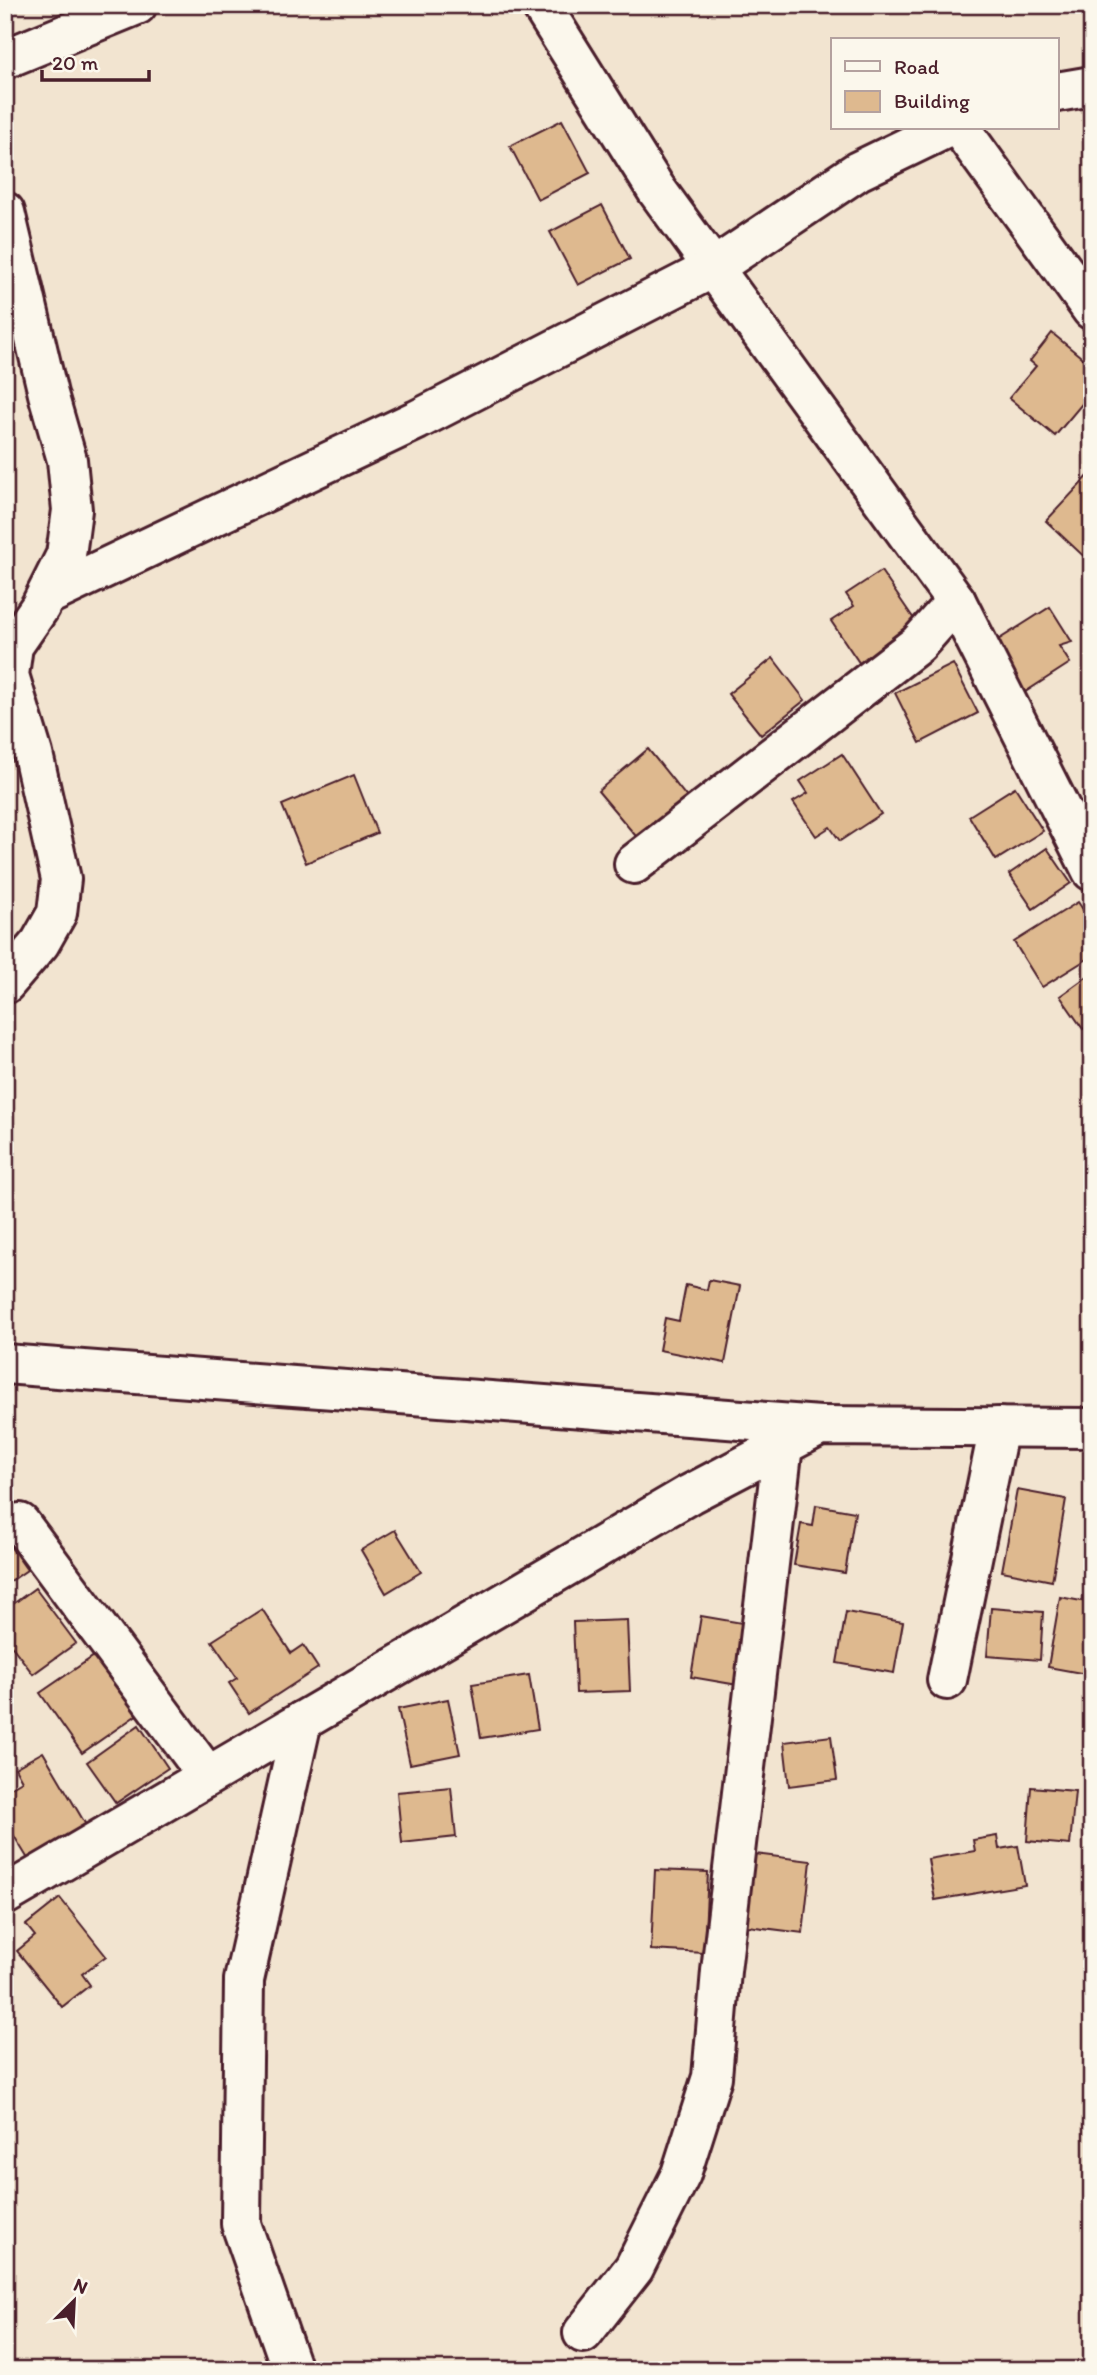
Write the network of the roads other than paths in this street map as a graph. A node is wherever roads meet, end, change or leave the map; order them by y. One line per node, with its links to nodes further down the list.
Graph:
1 (137, 5): 3 (street)
2 (541, 5): 9 (street)
3 (5, 59)
4 (1092, 86): 5 (street)
5 (1058, 92)
6 (943, 130): 9 (street)
7 (961, 130): 10 (street)
8 (5, 212): 11 (street)
9 (713, 268): 11 (street); 12 (street)
10 (1092, 310)
11 (46, 596): 15 (street)
12 (956, 601): 13 (street); 14 (street)
13 (634, 864)
14 (1092, 871)
15 (5, 984)
16 (5, 1364): 17 (street)
17 (820, 1426): 18 (street); 20 (street)
18 (999, 1427): 19 (street); 22 (street)
19 (1092, 1428)
20 (783, 1445): 23 (street); 26 (street)
21 (20, 1523): 24 (street)
22 (947, 1680)
23 (302, 1721): 24 (street); 27 (street)
24 (207, 1775): 25 (street)
25 (5, 1895)
26 (583, 2333)
27 (292, 2370)

